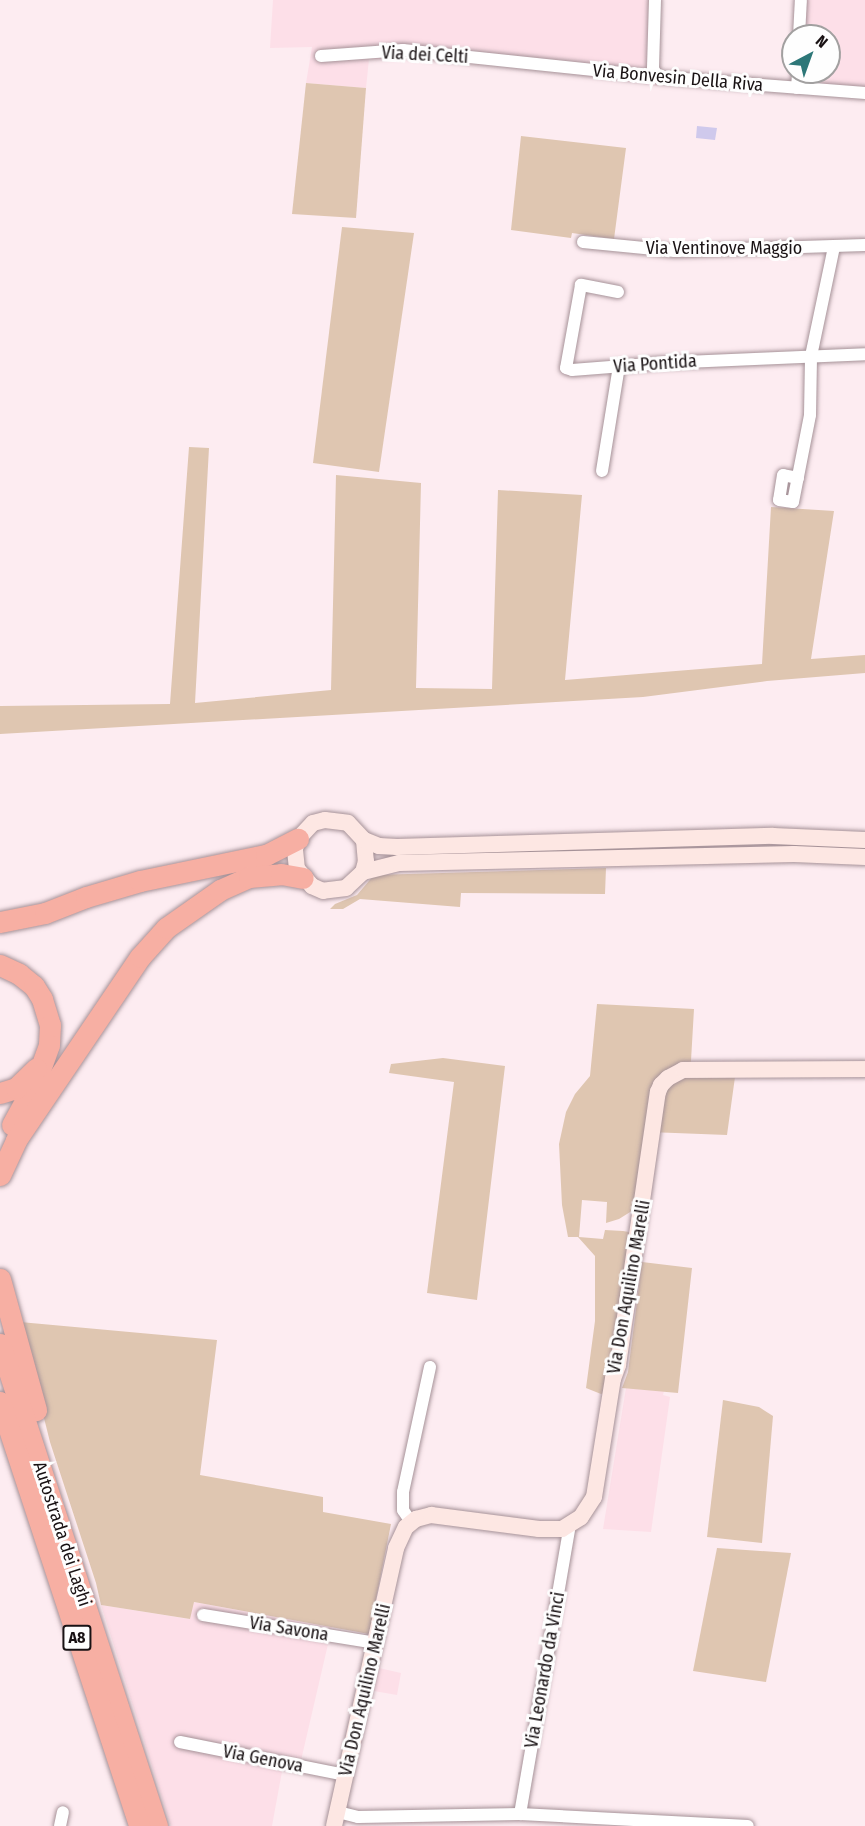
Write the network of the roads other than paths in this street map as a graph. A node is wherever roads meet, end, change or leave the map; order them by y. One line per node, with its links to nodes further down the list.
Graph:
1 (655, 0): 6 (street)
2 (801, 0): 3 (street)
3 (800, 24)
4 (321, 56): 5 (street, Via dei Celti)
5 (528, 63): 6 (street, Via Bonvesin Della Riva)
6 (658, 77): 8 (street, Via Bonvesin Della Riva)
7 (797, 84): 8 (street)
8 (797, 88): 9 (street, Via Bonvesin Della Riva)
9 (865, 93)
10 (583, 242): 12 (street, Via Ventinove Maggio)
11 (865, 245): 12 (street, Via Ventinove Maggio)
12 (834, 247): 15 (street)
13 (618, 292): 16 (street, Via Pontida)
14 (865, 354): 15 (street, Via Pontida)
15 (811, 356): 16 (street, Via Pontida); 18 (street)
16 (619, 366): 17 (street)
17 (602, 471)
18 (798, 478)
19 (298, 839): 20 (street); 24 (street); 25 (highway)
20 (364, 840): 21 (street); 23 (street)
21 (865, 840)
22 (865, 857): 23 (street)
23 (363, 872): 24 (street)
24 (303, 878): 31 (highway)
25 (0, 922)
26 (0, 965): 27 (highway)
27 (46, 1053): 29 (highway); 30 (highway)
28 (865, 1069): 40 (street, Via Don Aquilino Marelli)
29 (0, 1093)
30 (0, 1151)
31 (0, 1175)
32 (0, 1279): 38 (highway)
33 (0, 1344): 38 (highway, Autostrada dei Laghi / A8)
34 (430, 1367): 39 (street)
35 (0, 1402): 37 (highway, Autostrada dei Laghi / A8)
36 (0, 1427): 37 (highway)
37 (15, 1449): 50 (highway, Autostrada dei Laghi / A8)
38 (57, 1520): 51 (highway, Autostrada dei Laghi / A8)
39 (411, 1522): 40 (street); 42 (street, Via Don Aquilino Marelli)
40 (570, 1526): 46 (street, Via Leonardo da Vinci)
41 (203, 1615): 42 (street, Via Savona)
42 (375, 1643): 44 (street, Via Don Aquilino Marelli)
43 (180, 1742): 44 (street, Via Genova)
44 (345, 1775): 47 (street, Via Don Aquilino Marelli)
45 (63, 1812): 49 (street)
46 (520, 1814): 48 (street); 52 (street)
47 (336, 1819): 48 (street)
48 (439, 1821)
49 (60, 1826)
50 (139, 1826)
51 (157, 1826)
52 (748, 1826)

